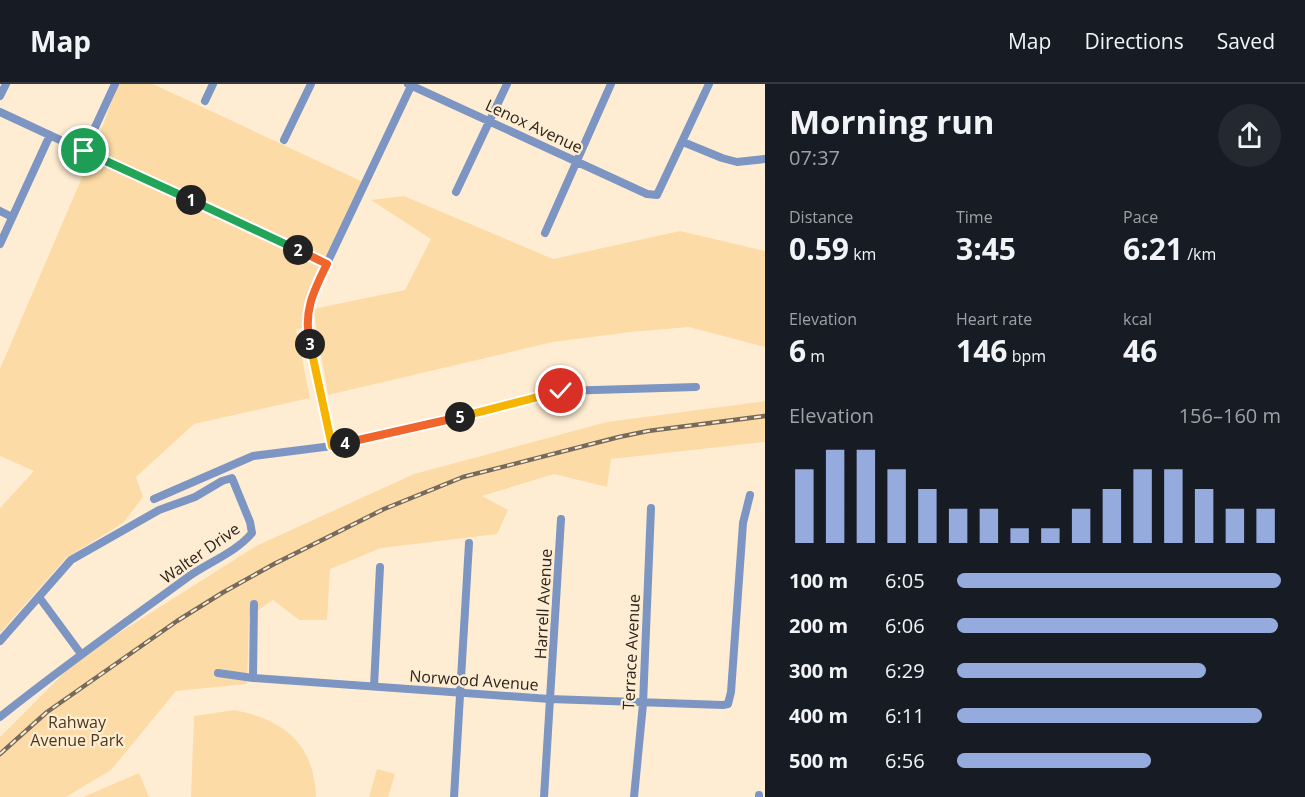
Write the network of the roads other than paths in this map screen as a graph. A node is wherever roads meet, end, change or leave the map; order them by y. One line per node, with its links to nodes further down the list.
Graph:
1 (6, 84): 9 (street)
2 (115, 84): 16 (street)
3 (213, 84): 10 (street)
4 (311, 84): 14 (street)
5 (410, 84): 12 (street, Lenox Avenue); 24 (street)
6 (507, 84): 12 (street)
7 (611, 84): 18 (street)
8 (709, 84): 15 (street)
9 (0, 96)
10 (205, 100)
11 (0, 112): 13 (street)
12 (489, 121): 18 (street, Lenox Avenue); 19 (street)
13 (50, 135): 16 (street); 21 (street)
14 (284, 140)
15 (683, 142): 17 (street); 18 (street, Lenox Avenue)
16 (84, 151): 24 (street)
17 (765, 159)
18 (577, 161): 22 (street)
19 (456, 192)
20 (0, 211): 21 (street)
21 (12, 217): 23 (street)
22 (544, 233)
23 (0, 244)
24 (327, 264): 26 (street)
25 (696, 387): 26 (street)
26 (332, 446): 28 (street)
27 (750, 495): 42 (street, Norwood Avenue)
28 (154, 499)
29 (651, 508): 42 (street, Terrace Avenue)
30 (561, 519): 41 (street, Harrell Avenue)
31 (470, 543): 40 (street)
32 (380, 567): 39 (street)
33 (39, 597): 35 (street, Walter Drive); 36 (street); 36 (street, Walter Drive)
34 (254, 604): 38 (street)
35 (0, 641)
36 (81, 654): 43 (street, Walter Drive)
37 (218, 673): 38 (street, Norwood Avenue)
38 (253, 678): 39 (street, Norwood Avenue)
39 (374, 686): 40 (street, Norwood Avenue)
40 (460, 693): 41 (street, Norwood Avenue); 44 (street)
41 (550, 699): 42 (street, Norwood Avenue); 45 (street, Harrell Avenue)
42 (643, 704): 46 (street, Terrace Avenue)
43 (0, 717)
44 (454, 797)
45 (544, 797)
46 (634, 797)

